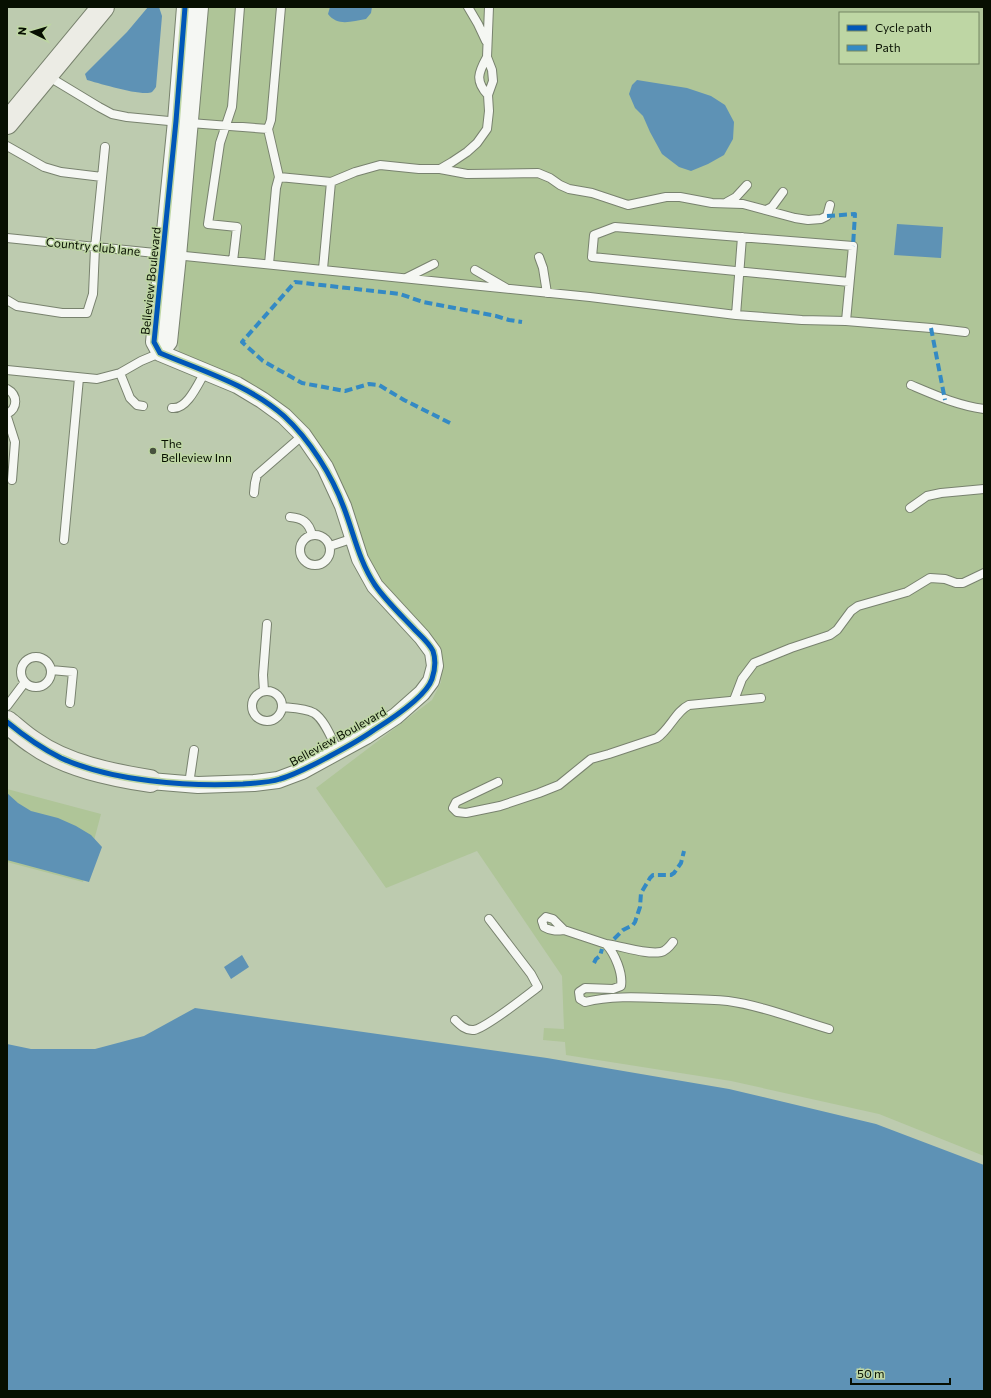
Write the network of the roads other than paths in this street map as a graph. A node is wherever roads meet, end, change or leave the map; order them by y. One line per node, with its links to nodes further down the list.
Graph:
1 (103, 7): 10 (street)
2 (186, 7): 12 (street, Belleview Boulevard)
3 (200, 7): 12 (street, Belleview Boulevard)
4 (240, 7): 14 (lane)
5 (281, 7): 15 (lane)
6 (468, 7): 8 (lane)
7 (489, 7): 8 (lane)
8 (488, 44): 9 (lane)
9 (487, 57): 11 (lane); 11 (lane)
10 (46, 75): 12 (lane); 13 (street)
11 (488, 94): 18 (lane)
12 (183, 122): 14 (lane); 30 (street, Belleview Boulevard)
13 (7, 123)
14 (226, 126): 15 (lane); 32 (lane)
15 (268, 129): 20 (lane)
16 (7, 146): 19 (lane)
17 (105, 147): 19 (lane)
18 (440, 169): 21 (lane); 24 (lane)
19 (102, 177): 29 (lane)
20 (279, 177): 21 (lane); 33 (lane)
21 (331, 182): 35 (lane)
22 (747, 185): 24 (lane)
23 (783, 192): 26 (lane)
24 (726, 203): 26 (lane)
25 (830, 205): 26 (lane)
26 (766, 210)
27 (742, 237): 37 (lane); 37 (lane); 39 (lane)
28 (7, 238): 29 (lane, Country club lane)
29 (95, 248): 30 (lane, Country club lane); 42 (lane)
30 (171, 255): 32 (lane, Country club lane); 46 (street, Belleview Boulevard)
31 (539, 257): 41 (lane)
32 (233, 262): 33 (lane, Country club lane)
33 (269, 264): 35 (lane, Country club lane)
34 (434, 264): 38 (lane)
35 (323, 269): 38 (lane, Country club lane)
36 (475, 270): 40 (lane)
37 (739, 272): 39 (lane); 43 (lane)
38 (406, 278): 40 (lane, Country club lane)
39 (849, 282): 44 (lane)
40 (509, 289): 41 (lane, Country club lane)
41 (547, 293): 43 (lane, Country club lane)
42 (7, 300)
43 (736, 314): 44 (lane, Country club lane)
44 (846, 321): 45 (lane, Country club lane)
45 (965, 332)
46 (160, 353): 48 (street, Belleview Boulevard); 49 (lane)
47 (7, 370): 50 (lane)
48 (205, 372): 54 (lane); 58 (street, Belleview Boulevard)
49 (120, 373): 50 (lane); 53 (lane)
50 (79, 378): 66 (lane)
51 (911, 385): 55 (lane)
52 (7, 389): 56 (lane)
53 (143, 406)
54 (172, 408)
55 (984, 409)
56 (7, 414)
57 (7, 417): 59 (lane)
58 (303, 435): 61 (lane); 65 (street, Belleview Boulevard)
59 (12, 480)
60 (984, 489): 62 (lane)
61 (254, 493)
62 (910, 508)
63 (290, 517): 64 (lane)
64 (312, 534): 67 (lane); 67 (lane)
65 (354, 538): 67 (lane); 80 (street, Belleview Boulevard)
66 (64, 540)
67 (330, 546)
68 (984, 573): 74 (lane)
69 (268, 624): 72 (lane)
70 (51, 670): 71 (lane); 71 (lane); 75 (lane)
71 (25, 682): 76 (lane)
72 (264, 691): 77 (lane); 77 (lane)
73 (760, 698): 74 (lane)
74 (734, 700): 82 (lane)
75 (70, 703)
76 (7, 706)
77 (282, 707): 80 (lane)
78 (7, 722): 81 (street, Belleview Boulevard)
79 (194, 750): 83 (lane)
80 (338, 751): 83 (street, Belleview Boulevard)
81 (150, 781): 83 (street, Belleview Boulevard)
82 (498, 782)
83 (189, 784)
84 (489, 919): 88 (lane)
85 (564, 930): 87 (lane)
86 (674, 942): 87 (lane)
87 (606, 944): 89 (lane)
88 (455, 1020)
89 (829, 1029)

